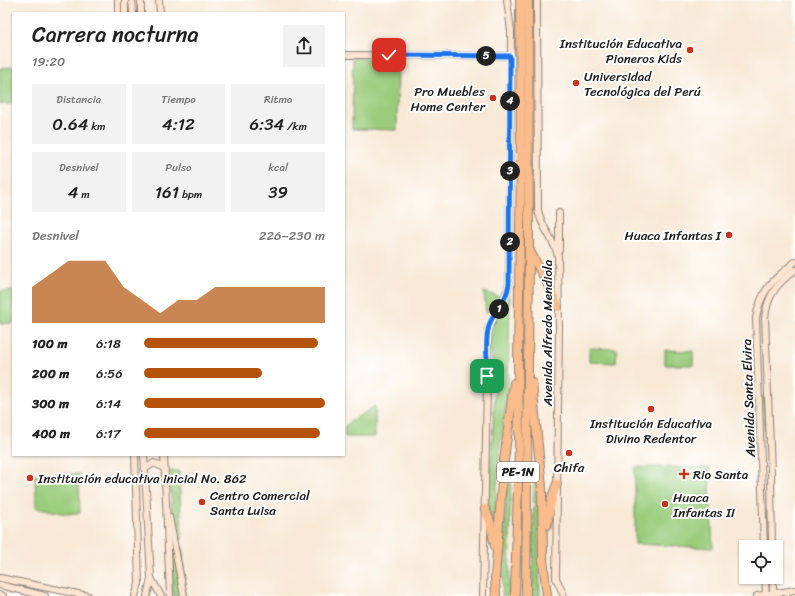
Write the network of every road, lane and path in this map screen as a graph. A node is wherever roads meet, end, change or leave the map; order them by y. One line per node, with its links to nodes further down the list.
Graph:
1 (118, 0): 10 (main road)
2 (125, 0): 11 (main road)
3 (132, 0): 12 (main road)
4 (141, 0): 13 (main road)
5 (159, 0): 14 (main road)
6 (507, 0): 16 (main road)
7 (520, 0): 23 (highway, PE-1N)
8 (528, 0): 18 (highway, PE-1N)
9 (537, 0): 19 (main road, Avenida Alfredo Mendiola)
10 (118, 12)
11 (125, 12)
12 (133, 12)
13 (141, 12)
14 (160, 12)
15 (345, 55): 16 (main road)
16 (510, 56): 32 (main road)
17 (559, 213): 19 (main road)
18 (529, 249): 22 (highway); 24 (highway, PE-1N)
19 (558, 256): 22 (main road, Avenida Alfredo Mendiola)
20 (795, 262): 33 (main road, Avenida Santa Elvira)
21 (795, 270): 34 (main road, Avenida Santa Elvira)
22 (558, 307): 30 (main road, Avenida Alfredo Mendiola)
23 (518, 359): 36 (highway); 54 (highway, PE-1N)
24 (528, 359): 35 (highway); 55 (highway, PE-1N)
25 (135, 456): 47 (main road)
26 (144, 456): 29 (main road)
27 (164, 456): 28 (main road)
28 (164, 468): 29 (main road); 31 (main road)
29 (145, 469): 38 (main road)
30 (557, 484): 35 (highway); 57 (main road, Avenida Alfredo Mendiola)
31 (166, 502): 50 (main road); 51 (main road)
32 (485, 509): 36 (highway); 52 (main road)
33 (764, 540)
34 (772, 540)
35 (543, 542): 56 (highway)
36 (497, 550): 53 (highway)
37 (0, 578): 46 (main road)
38 (151, 578): 48 (main road); 49 (main road)
39 (765, 584): 43 (main road)
40 (773, 584): 44 (main road)
41 (0, 585): 45 (main road)
42 (795, 590): 44 (main road)
43 (766, 595): 44 (main road); 58 (main road)
44 (773, 595)
45 (45, 596)
46 (88, 596)
47 (135, 596)
48 (147, 596)
49 (161, 596)
50 (170, 596)
51 (184, 596)
52 (483, 596)
53 (496, 596)
54 (515, 596)
55 (526, 596)
56 (547, 596)
57 (564, 596)
58 (757, 596)

